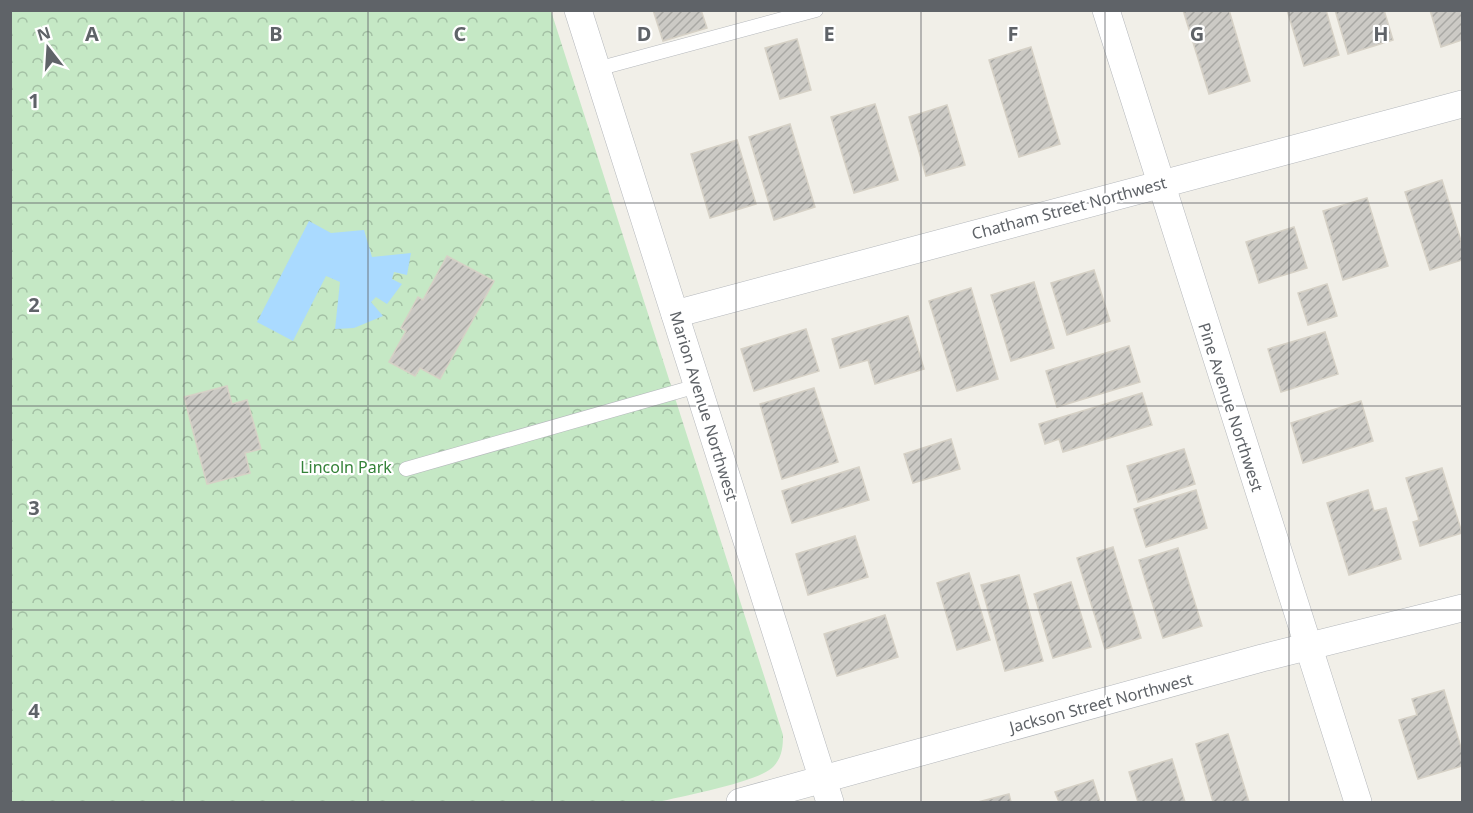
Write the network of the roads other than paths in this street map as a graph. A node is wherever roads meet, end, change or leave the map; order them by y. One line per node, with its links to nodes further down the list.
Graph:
1 (578, 10): 4 (street, Marion Avenue Northwest)
2 (816, 10): 4 (lane)
3 (1106, 10): 6 (street, Pine Avenue Northwest)
4 (597, 69): 7 (street, Marion Avenue Northwest)
5 (1462, 104): 6 (street, Chatham Street Northwest)
6 (1161, 183): 7 (street, Chatham Street Northwest); 11 (street, Pine Avenue Northwest)
7 (675, 314): 8 (street, Marion Avenue Northwest)
8 (697, 386): 9 (lane); 12 (street, Marion Avenue Northwest)
9 (406, 469)
10 (1462, 608): 11 (street, Jackson Street Northwest)
11 (1308, 648): 12 (street, Jackson Street Northwest); 14 (street, Pine Avenue Northwest)
12 (826, 791): 13 (street, Jackson Street Northwest)
13 (740, 802)
14 (1358, 802)

